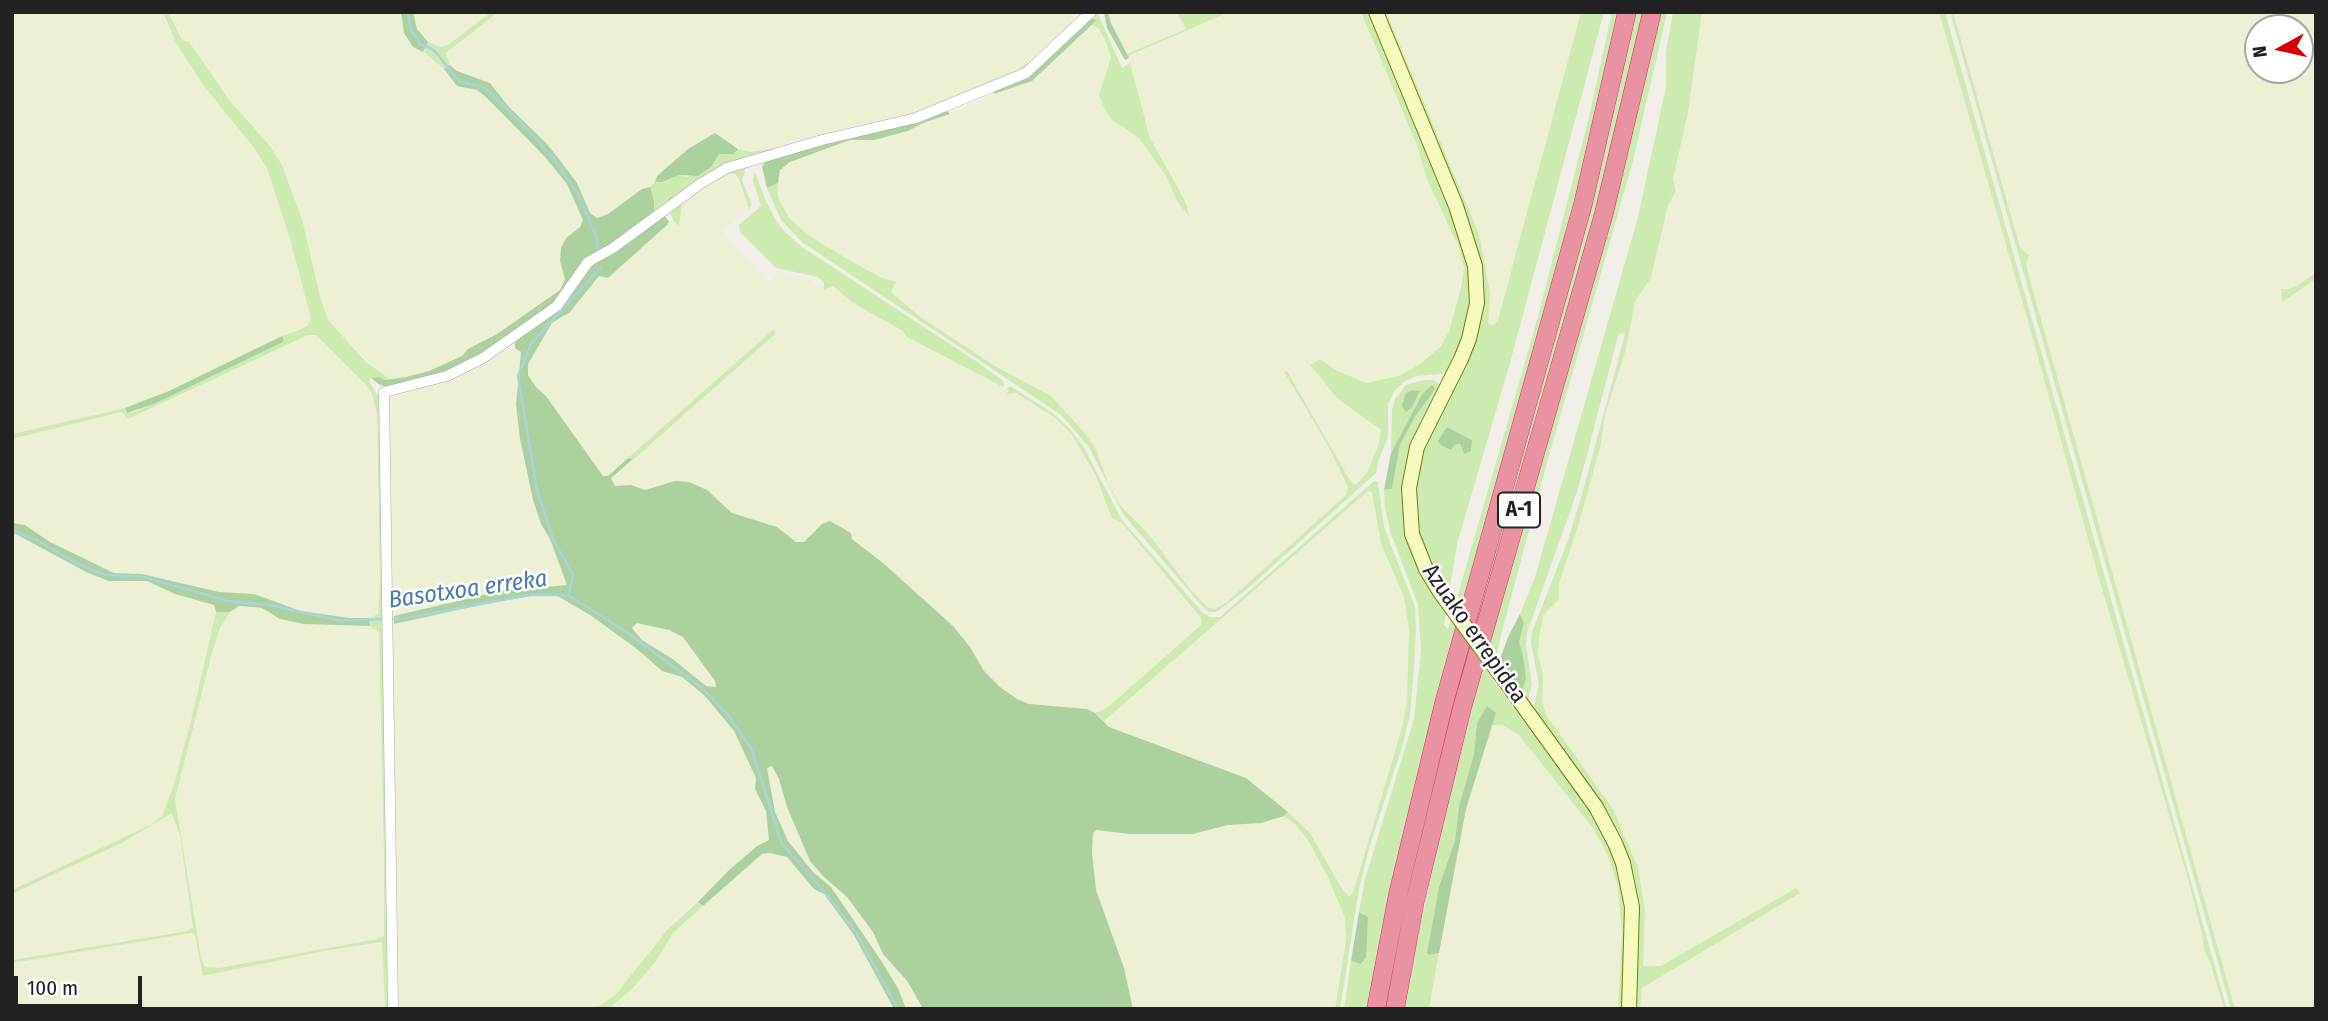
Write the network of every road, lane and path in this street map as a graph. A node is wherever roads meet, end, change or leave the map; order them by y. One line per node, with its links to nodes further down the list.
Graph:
1 (1091, 12): 5 (street)
2 (1376, 12): 8 (street, Azuako errepidea, bridge)
3 (1627, 12): 6 (highway, A-1)
4 (1651, 12): 7 (highway, A-1)
5 (393, 1009)
6 (1376, 1009)
7 (1395, 1009)
8 (1629, 1009)

